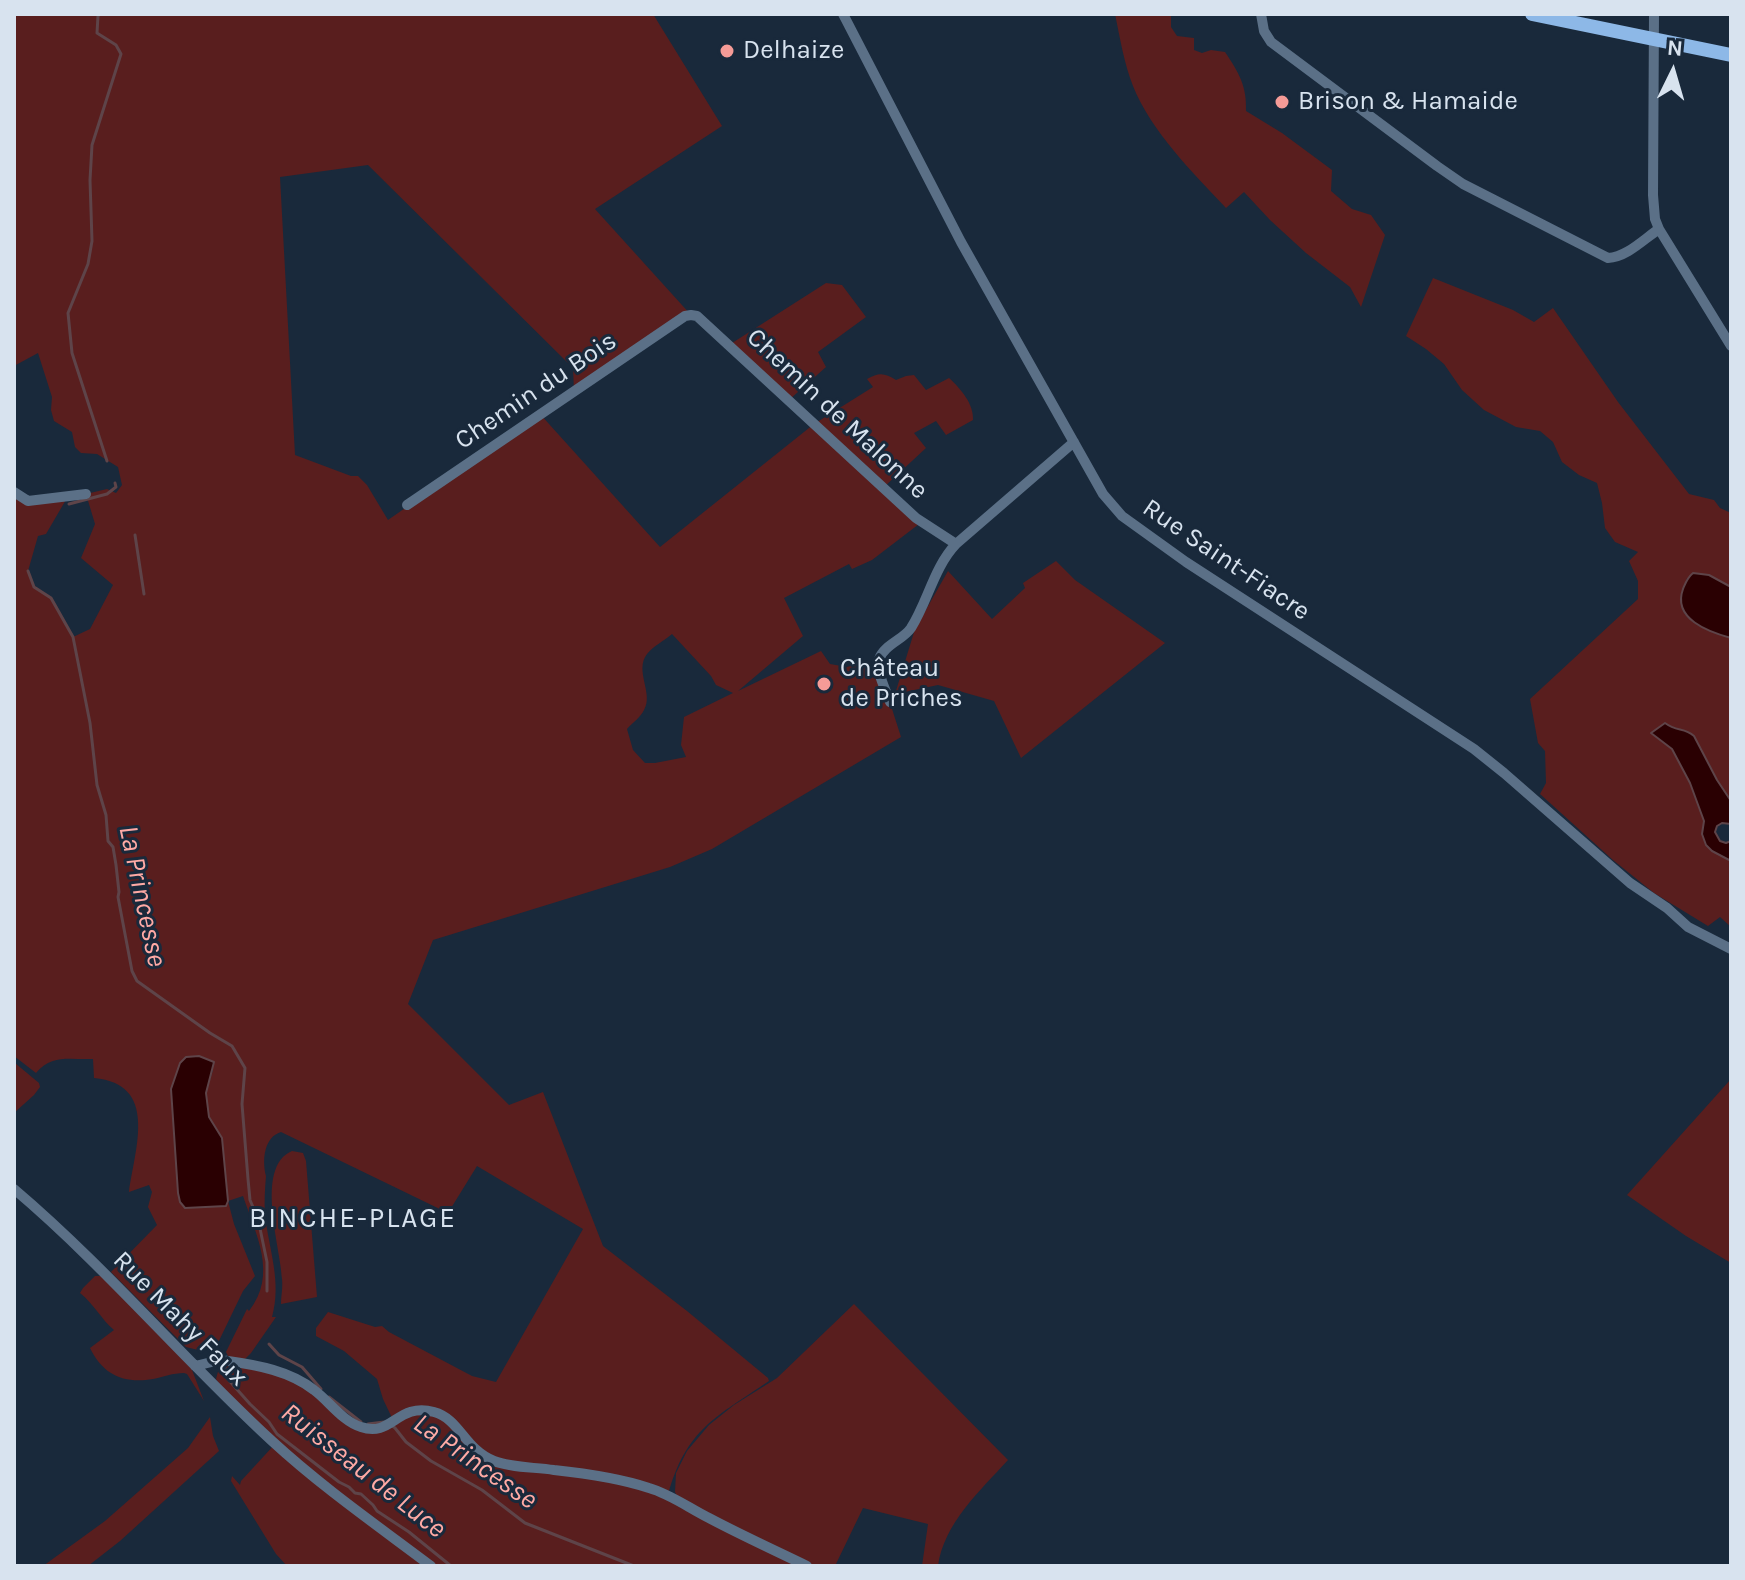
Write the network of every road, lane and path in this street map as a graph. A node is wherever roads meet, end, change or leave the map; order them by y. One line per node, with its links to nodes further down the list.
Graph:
1 (843, 14): 10 (street, Rue Saint-Fiacre)
2 (1261, 14): 7 (street)
3 (1532, 14): 5 (main road)
4 (1654, 14): 5 (street)
5 (1654, 39): 6 (main road); 7 (street)
6 (1731, 55)
7 (1659, 229): 9 (street)
8 (691, 315): 13 (street, Chemin du Bois); 14 (street, Chemin de Malonne)
9 (1731, 346)
10 (1074, 442): 14 (street); 16 (street, Rue Saint-Fiacre)
11 (14, 492): 12 (street)
12 (86, 494)
13 (407, 505)
14 (956, 544): 15 (street)
15 (890, 702)
16 (1731, 949)
17 (14, 1189): 18 (street, Rue Mahy Faux)
18 (195, 1366): 19 (street, Rue Mahy Faux); 20 (street)
19 (431, 1566)
20 (807, 1566)

